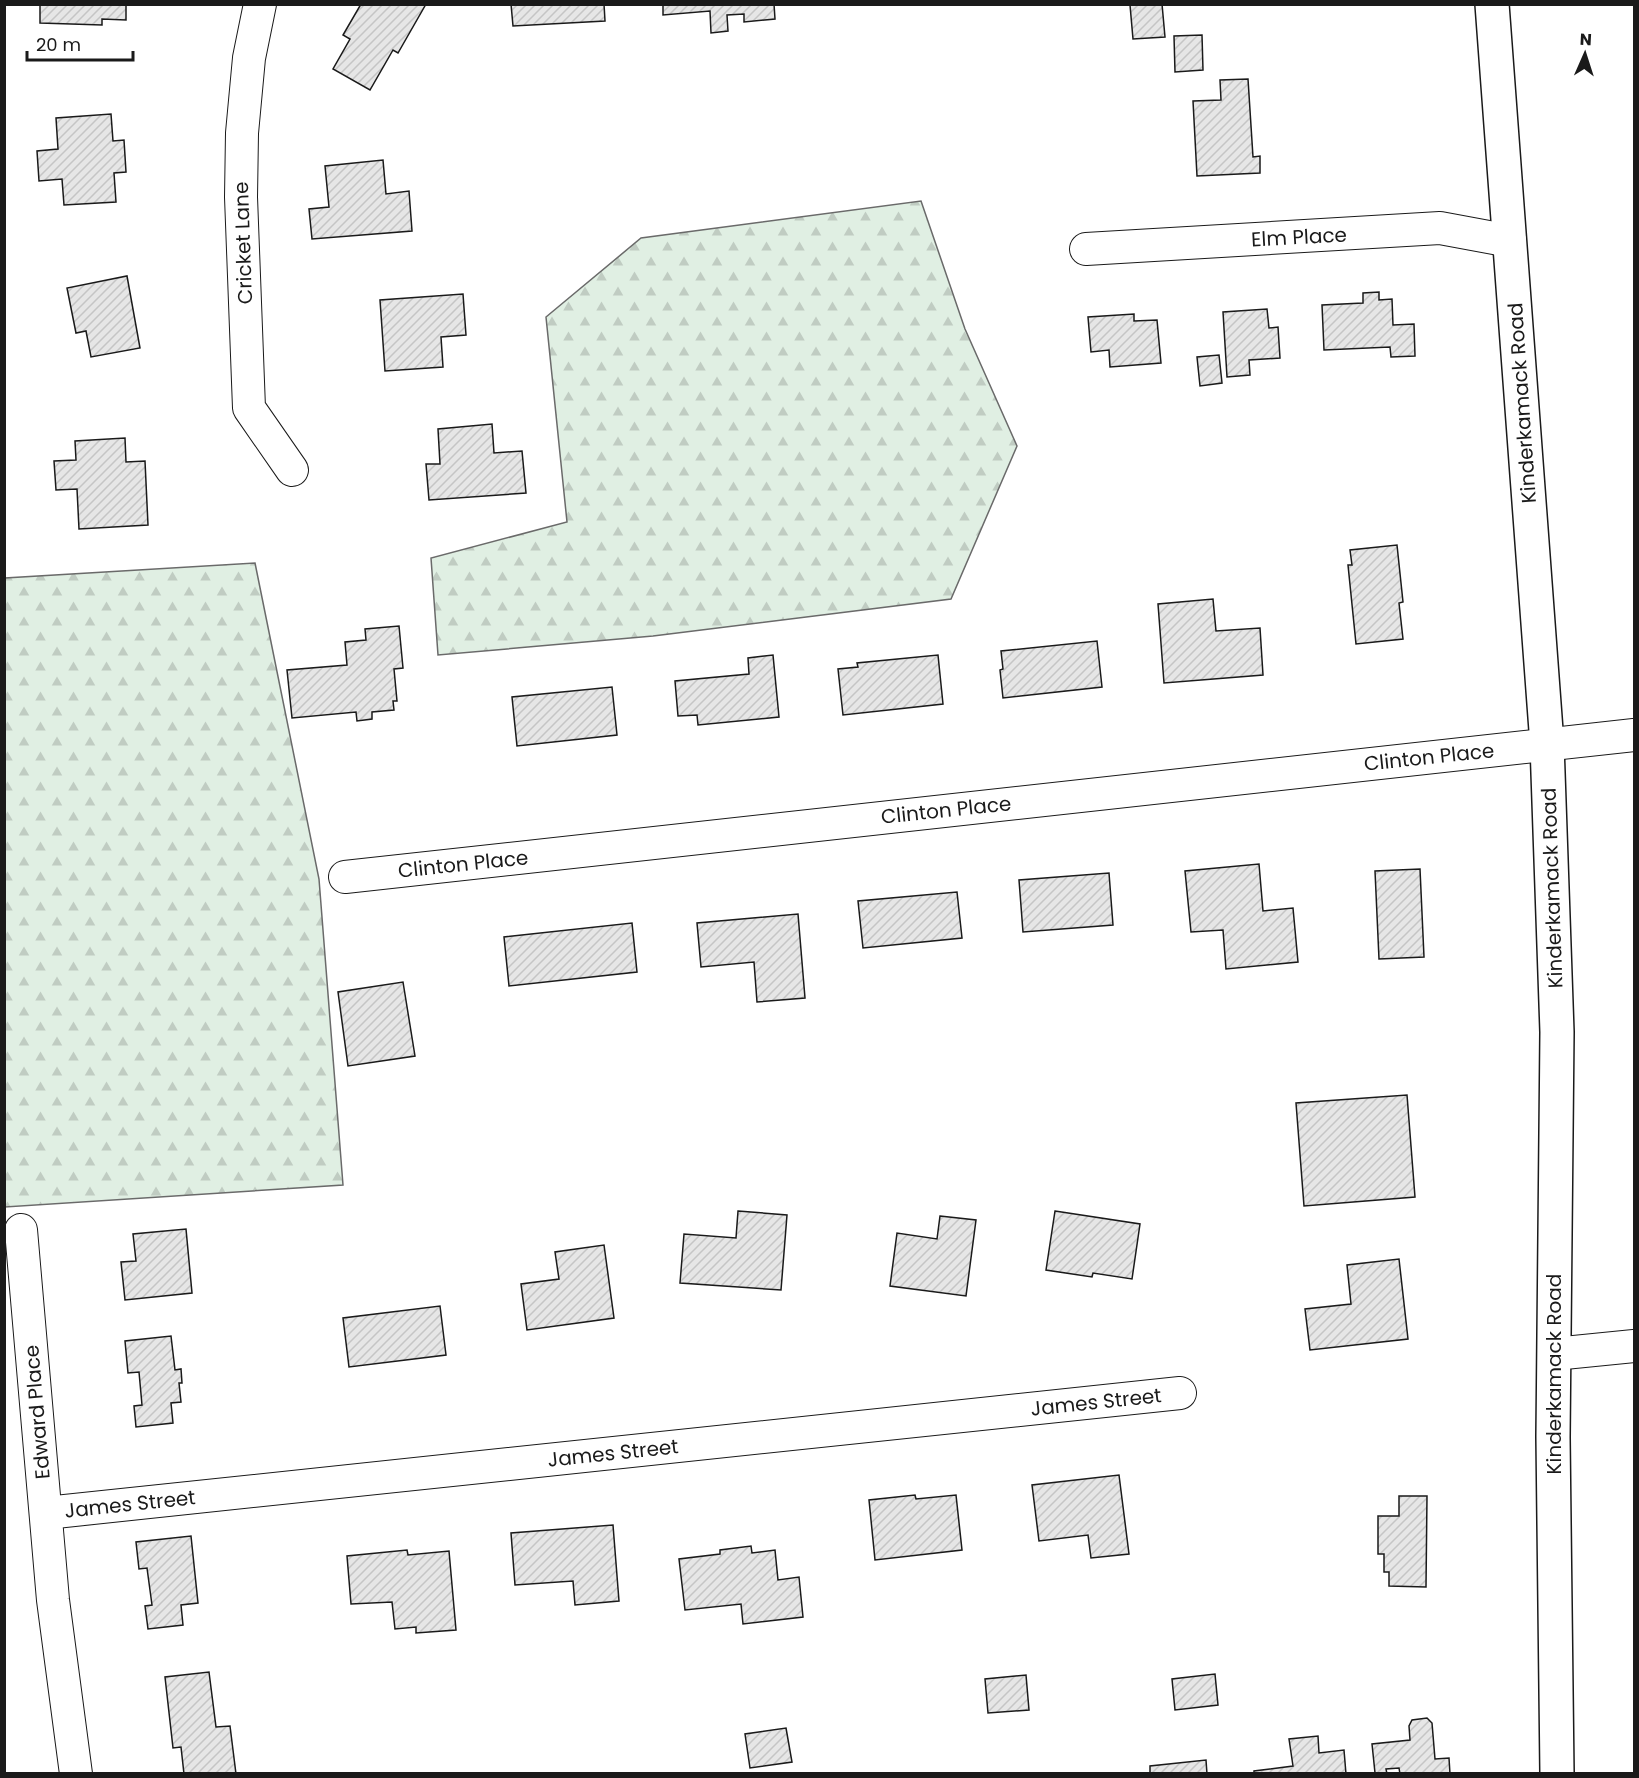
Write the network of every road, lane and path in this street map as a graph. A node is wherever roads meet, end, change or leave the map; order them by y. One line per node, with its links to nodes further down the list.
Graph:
1 (260, 4): 5 (street, Cricket Lane)
2 (1492, 4): 3 (main road, Kinderkamack Road)
3 (1510, 241): 4 (street, Elm Place); 7 (main road, Kinderkamack Road)
4 (1086, 249)
5 (292, 470)
6 (1635, 735): 7 (street, Clinton Place)
7 (1547, 744): 8 (street, Clinton Place); 11 (main road, Kinderkamack Road)
8 (345, 877)
9 (21, 1230): 13 (street, Edward Place)
10 (1635, 1346): 11 (street)
11 (1554, 1354): 15 (main road, Kinderkamack Road)
12 (1180, 1393): 13 (street, James Street)
13 (46, 1513): 14 (street, Edward Place)
14 (76, 1773)
15 (1557, 1773)

